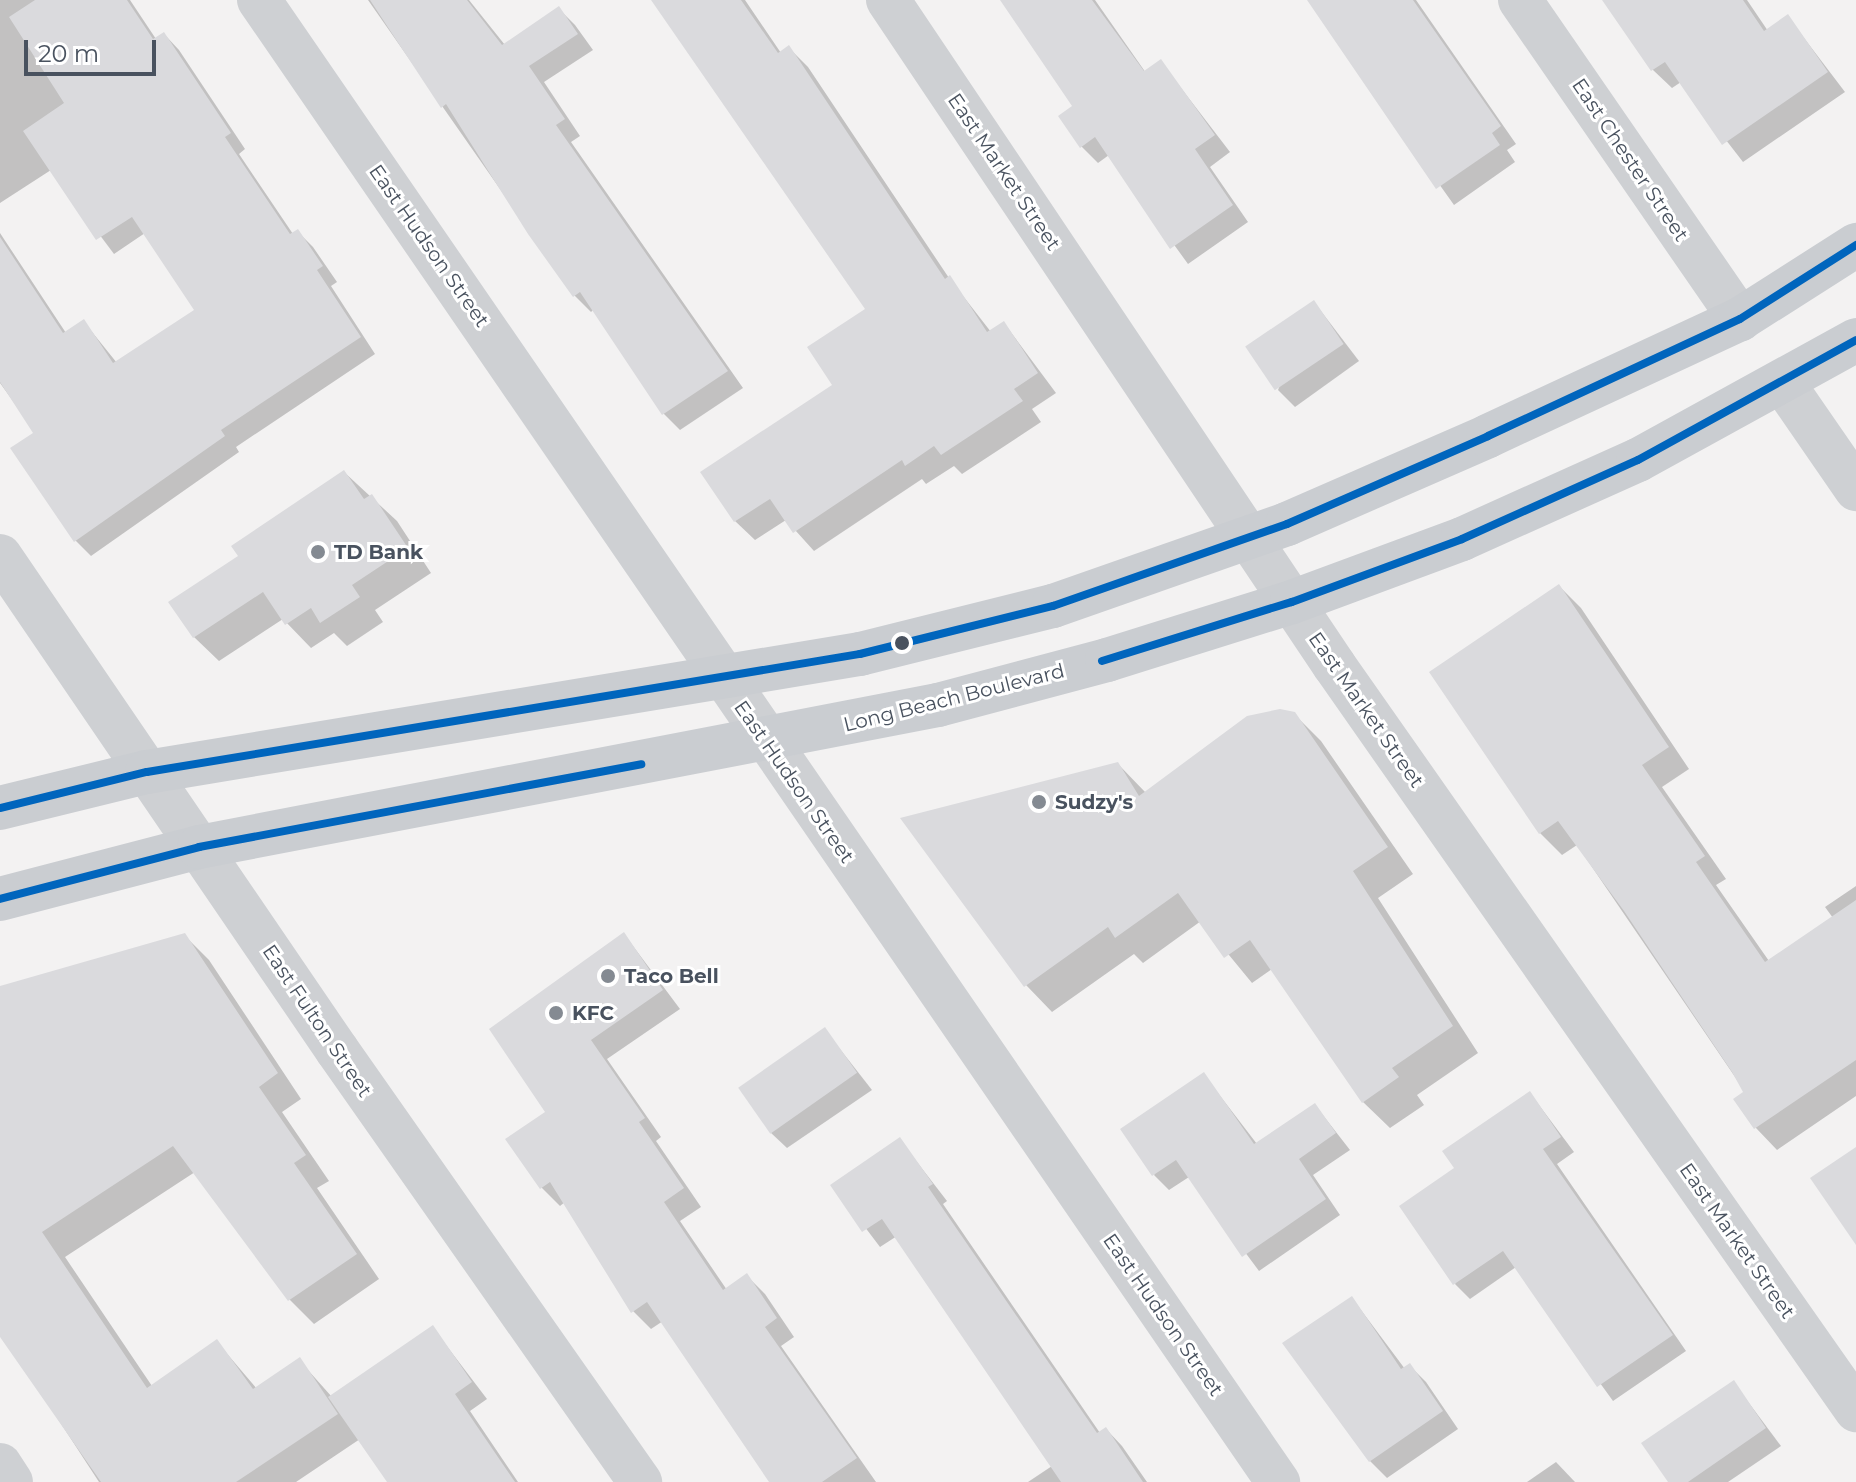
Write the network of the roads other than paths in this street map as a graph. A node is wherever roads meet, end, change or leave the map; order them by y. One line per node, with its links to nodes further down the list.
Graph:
1 (259, 0): 12 (street, East Hudson Street)
2 (888, 0): 9 (street, East Market Street)
3 (1520, 0): 5 (street, East Chester Street)
4 (1856, 245): 5 (main road)
5 (1740, 319): 9 (main road)
6 (1856, 340): 7 (main road, Long Beach Boulevard)
7 (1783, 383): 8 (street); 11 (main road, Long Beach Boulevard)
8 (1856, 489)
9 (1250, 537): 11 (street, East Market Street); 12 (main road)
10 (0, 556): 14 (street, East Fulton Street)
11 (1292, 602): 13 (main road, Long Beach Boulevard); 18 (street, East Market Street)
12 (723, 680): 13 (street, East Hudson Street); 14 (main road)
13 (766, 740): 16 (main road, Long Beach Boulevard); 22 (street, East Hudson Street)
14 (147, 772): 15 (main road); 16 (street, East Fulton Street)
15 (0, 808)
16 (199, 847): 17 (main road, Long Beach Boulevard); 21 (street, East Fulton Street)
17 (0, 899)
18 (1856, 1410)
19 (0, 1465): 20 (street)
20 (11, 1482)
21 (640, 1482)
22 (1278, 1482)

